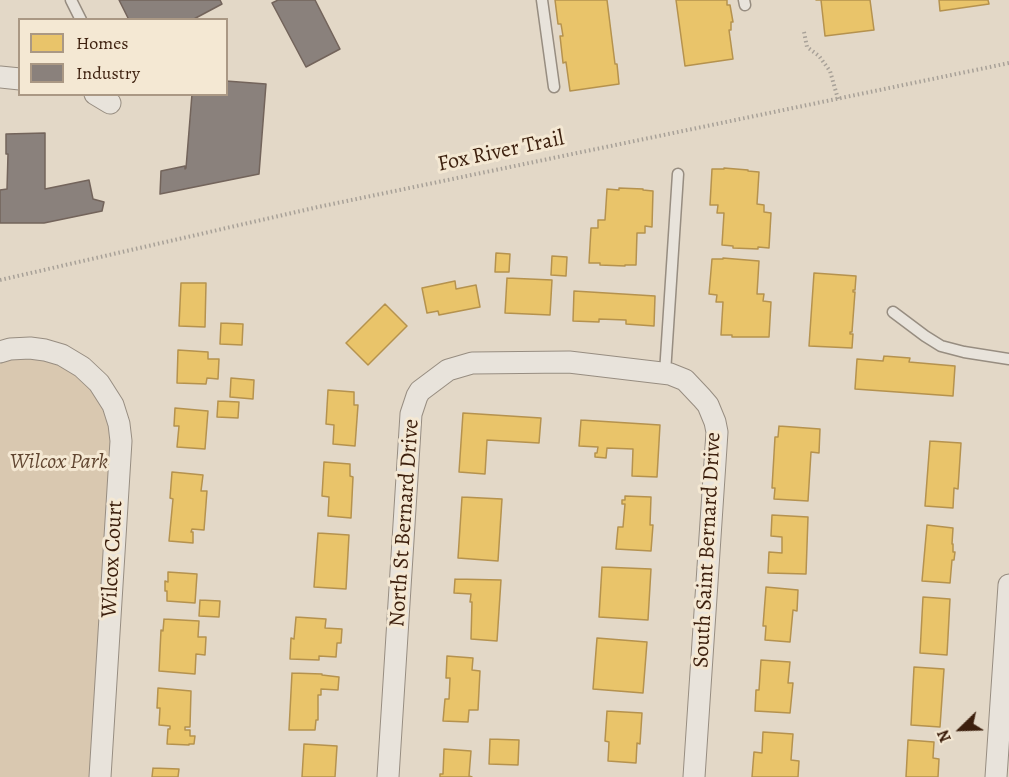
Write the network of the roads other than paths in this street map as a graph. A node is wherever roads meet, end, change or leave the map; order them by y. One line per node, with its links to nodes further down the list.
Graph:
1 (71, 0): 3 (lane)
2 (542, 0): 6 (lane)
3 (80, 18)
4 (0, 77): 5 (street)
5 (18, 79)
6 (554, 87)
7 (678, 174): 12 (lane)
8 (893, 312): 10 (lane)
9 (0, 352): 14 (street, Wilcox Court)
10 (1009, 359)
11 (569, 362): 12 (street, South Saint Bernard Drive); 15 (street, North St Bernard Drive)
12 (665, 373): 16 (street, South Saint Bernard Drive)
13 (1009, 585): 17 (street)
14 (100, 777)
15 (388, 777)
16 (694, 777)
17 (996, 777)

